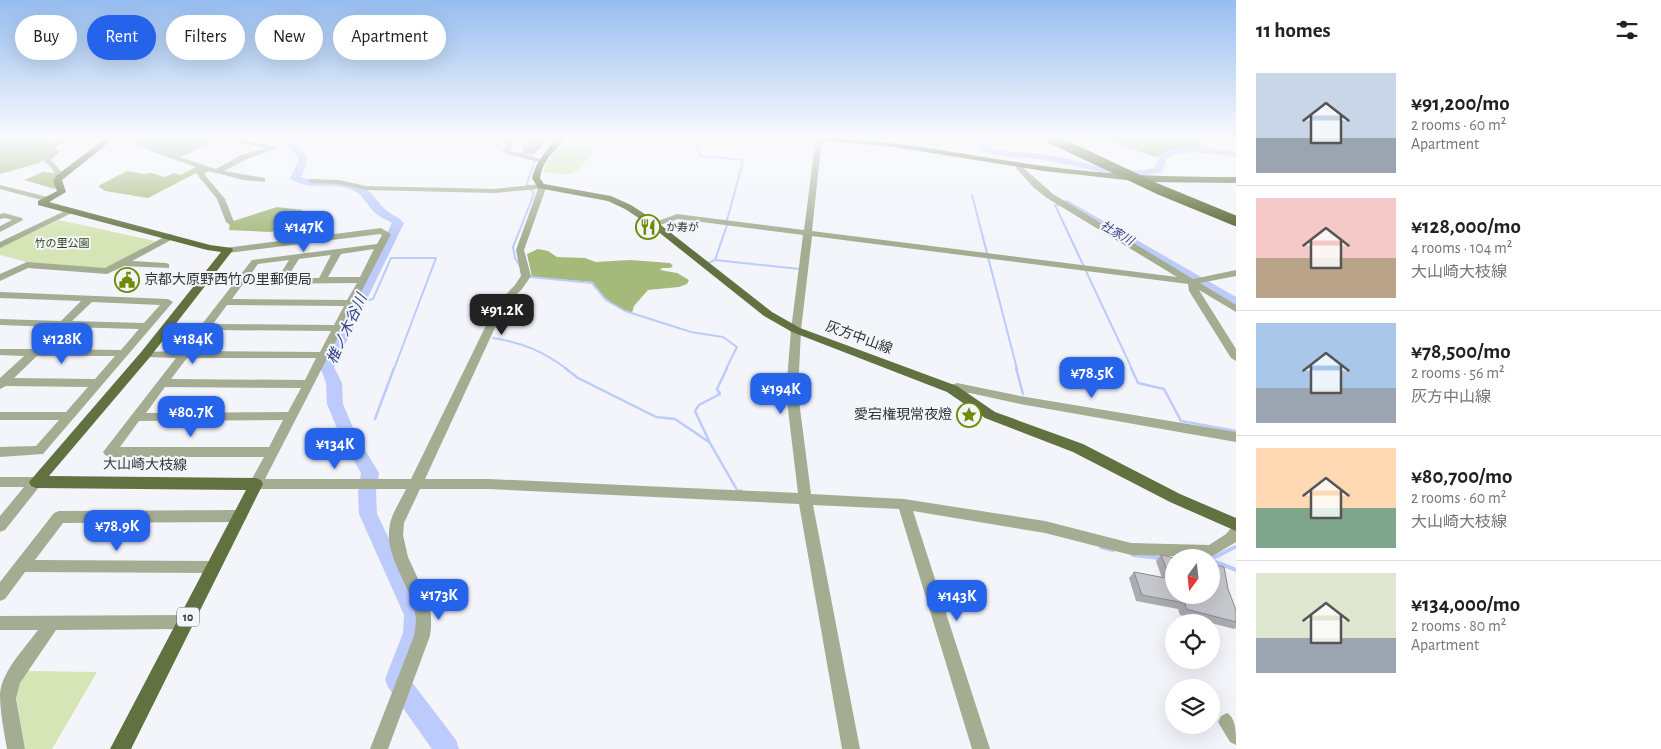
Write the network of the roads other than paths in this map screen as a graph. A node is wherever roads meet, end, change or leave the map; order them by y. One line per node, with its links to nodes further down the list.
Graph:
1 (57, 172): 11 (street)
2 (67, 172): 11 (main road)
3 (202, 172): 24 (street)
4 (223, 172): 13 (street)
5 (538, 172): 16 (main road)
6 (815, 172): 28 (street)
7 (1024, 172): 44 (street)
8 (1076, 172): 12 (main road)
9 (1122, 172): 23 (highway, bridge)
10 (1129, 172): 22 (highway, bridge)
11 (64, 174): 19 (main road)
12 (1144, 179): 14 (main road); 26 (street)
13 (262, 180)
14 (1236, 180)
15 (311, 181): 16 (street)
16 (541, 186): 25 (main road, 灰方中山線); 78 (street)
17 (0, 187): 19 (street)
18 (0, 193): 19 (street)
19 (45, 201): 20 (main road); 33 (main road)
20 (70, 211): 29 (street); 30 (main road); 31 (street)
21 (2, 214): 27 (street)
22 (1236, 216)
23 (1236, 221)
24 (230, 222)
25 (654, 224): 28 (street); 55 (main road, 灰方中山線)
26 (1236, 226)
27 (0, 229)
28 (808, 233): 44 (street); 55 (street)
29 (0, 237)
30 (170, 237): 33 (main road); 36 (street)
31 (0, 245)
32 (381, 246): 33 (street); 34 (street); 42 (street)
33 (228, 250): 59 (main road)
34 (338, 251): 35 (street); 41 (street)
35 (296, 256): 40 (street); 43 (street)
36 (122, 263): 37 (street); 39 (street)
37 (166, 266)
38 (1236, 273): 44 (street)
39 (0, 278)
40 (281, 280): 41 (street); 43 (street)
41 (322, 280): 42 (street)
42 (363, 280): 48 (street)
43 (241, 281): 47 (street)
44 (1192, 282): 49 (street); 62 (street)
45 (0, 295): 46 (street)
46 (89, 299): 51 (street); 52 (street)
47 (224, 302): 48 (street); 53 (street)
48 (351, 303): 54 (street)
49 (1236, 309)
50 (0, 322): 51 (street)
51 (63, 324): 52 (street); 57 (street)
52 (147, 326): 58 (street)
53 (205, 327): 54 (street); 60 (street)
54 (338, 328): 61 (street)
55 (796, 330): 67 (main road, 灰方中山線); 79 (street)
56 (0, 352): 57 (street)
57 (34, 352): 58 (street); 63 (street)
58 (124, 353): 64 (street)
59 (146, 354): 60 (street); 76 (main road)
60 (185, 354): 61 (street); 65 (street)
61 (324, 354): 66 (street)
62 (1236, 358)
63 (1, 383): 64 (street)
64 (98, 383): 69 (street)
65 (162, 383): 66 (street); 71 (street)
66 (309, 384): 70 (street)
67 (952, 389): 72 (street); 82 (main road, 灰方中山線)
68 (0, 416): 69 (street)
69 (70, 416): 73 (street)
70 (292, 416): 71 (street); 74 (street)
71 (136, 417): 74 (street)
72 (1236, 437)
73 (0, 452)
74 (273, 452): 77 (street)
75 (0, 482): 76 (street)
76 (36, 482): 77 (main road, 大山崎大枝線); 83 (street)
77 (256, 484): 78 (street); 81 (main road, 10)
78 (414, 484): 79 (street); 93 (street)
79 (805, 499): 80 (street); 94 (street)
80 (904, 504): 84 (street); 95 (street)
81 (240, 516): 85 (street); 86 (main road, 10)
82 (1236, 525)
83 (0, 526)
84 (1236, 532)
85 (21, 566): 86 (street); 87 (street)
86 (214, 567): 88 (main road, 10)
87 (0, 594)
88 (185, 622): 90 (street); 92 (main road, 10)
89 (0, 623): 90 (street)
90 (52, 623): 91 (street)
91 (16, 749)
92 (120, 749)
93 (379, 749)
94 (852, 749)
95 (980, 749)

